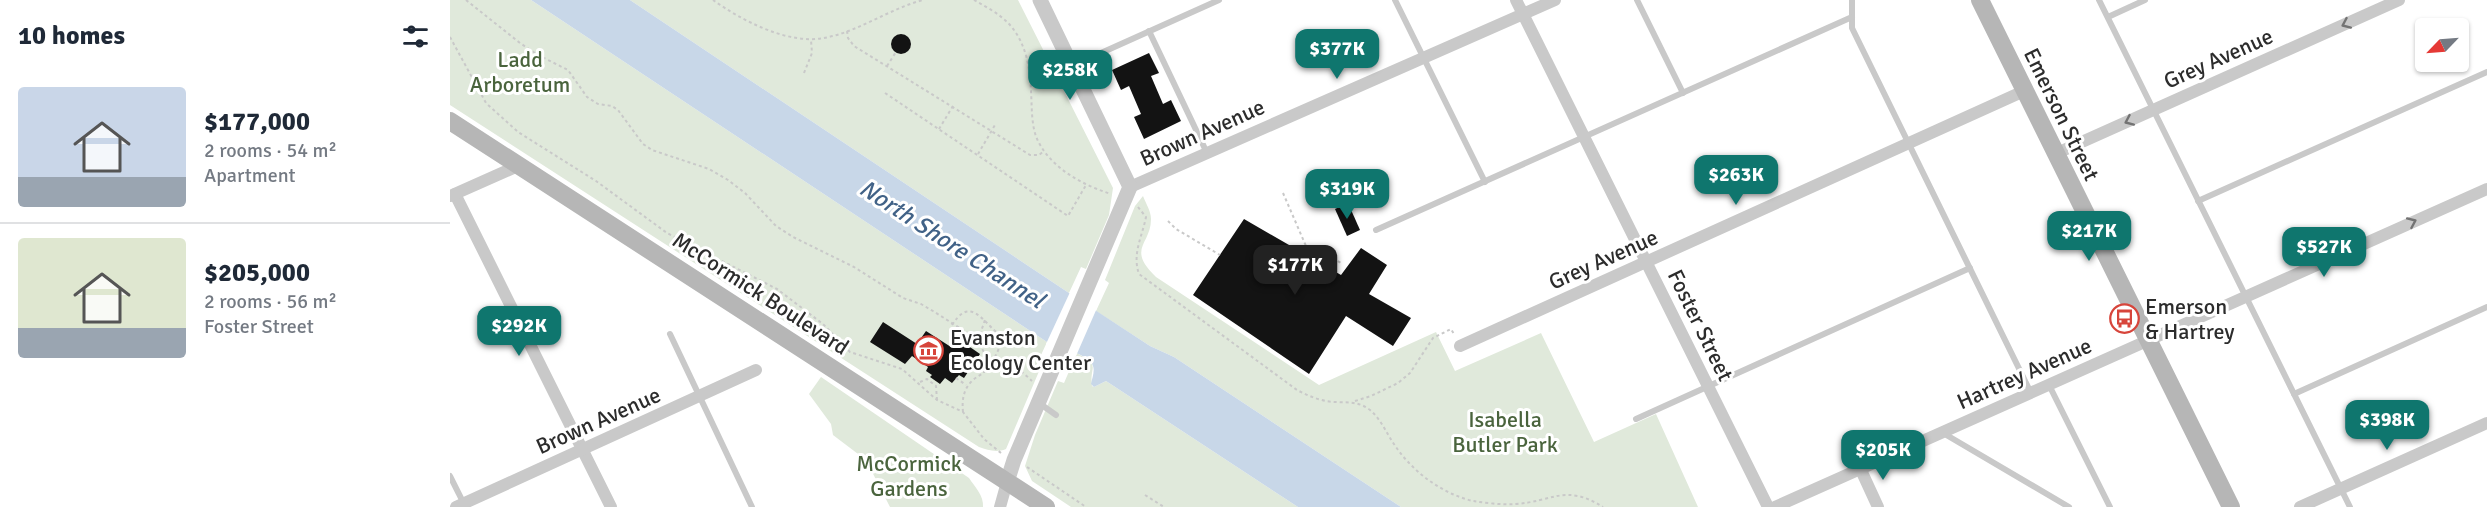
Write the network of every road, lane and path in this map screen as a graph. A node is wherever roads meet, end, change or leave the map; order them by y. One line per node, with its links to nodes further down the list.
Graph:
1 (466, 0): 65 (path)
2 (713, 0): 22 (path)
3 (922, 0): 19 (path)
4 (974, 0): 42 (path)
5 (1040, 0): 26 (street)
6 (1219, 0): 20 (lane)
7 (1395, 0): 24 (lane)
8 (1516, 0): 16 (street, Foster Street)
9 (1555, 0): 16 (street, Brown Avenue)
10 (1637, 0): 31 (lane)
11 (1852, 0): 17 (lane)
12 (1980, 0): 29 (main road, Emerson Street)
13 (2099, 0): 18 (lane)
14 (2145, 0): 18 (lane)
15 (2399, 0): 34 (street, Grey Avenue, one-way to 34)
16 (1523, 14): 24 (street, Brown Avenue); 40 (street, Foster Street)
17 (1852, 17): 31 (lane); 41 (lane)
18 (2108, 17): 34 (lane)
19 (847, 31): 22 (path); 25 (path)
20 (1149, 31): 26 (lane); 43 (lane)
21 (450, 37): 75 (path)
22 (811, 40): 28 (path)
23 (897, 52): 25 (path)
24 (1424, 58): 43 (street, Brown Avenue); 47 (lane)
25 (887, 66): 32 (path)
26 (1071, 66): 49 (street)
27 (2487, 72): 54 (lane)
28 (804, 73)
29 (2024, 91): 41 (street, Grey Avenue); 44 (main road, Emerson Street)
30 (885, 93): 38 (path)
31 (1683, 93): 40 (lane)
32 (953, 106): 35 (path); 38 (path)
33 (967, 106): 35 (path)
34 (2154, 110): 44 (street, Grey Avenue, one-way to 44); 54 (lane)
35 (963, 112): 39 (path)
36 (450, 121): 46 (main road, McCormick Boulevard)
37 (995, 125): 39 (path)
38 (939, 129): 45 (path)
39 (992, 131): 42 (path); 45 (path)
40 (1585, 137): 47 (lane); 59 (street, Foster Street)
41 (1909, 144): 59 (street, Grey Avenue); 61 (lane)
42 (1044, 151): 48 (path)
43 (1207, 153): 49 (street, Brown Avenue)
44 (2055, 154): 67 (main road, Emerson Street)
45 (977, 155): 48 (path)
46 (520, 165): 53 (street); 95 (main road, McCormick Boulevard)
47 (1485, 182): 57 (lane)
48 (1086, 185): 52 (path)
49 (1130, 187): 84 (street)
50 (2487, 189): 62 (street, Hartrey Avenue, one-way to 50)
51 (1283, 193): 60 (path)
52 (1111, 194)
53 (452, 195): 90 (street)
54 (2198, 201): 62 (lane)
55 (1138, 207): 83 (path)
56 (1168, 221): 58 (path)
57 (1376, 230)
58 (1220, 255)
59 (1647, 263): 69 (street, Grey Avenue); 78 (street, Foster Street)
60 (1343, 264)
61 (1970, 268): 78 (lane); 79 (lane)
62 (2245, 297): 67 (street, Hartrey Avenue); 80 (lane)
63 (2487, 307): 80 (lane)
64 (985, 320): 65 (path); 68 (path); 71 (path)
65 (952, 325): 68 (path)
66 (670, 334): 81 (lane)
67 (2148, 340): 77 (street, Hartrey Avenue); 111 (main road, Emerson Street)
68 (978, 341): 70 (path)
69 (1460, 346): 83 (path)
70 (987, 358): 71 (path); 76 (path)
71 (994, 359): 74 (path)
72 (756, 370): 81 (street, Brown Avenue)
73 (956, 378): 76 (path)
74 (1032, 381)
75 (919, 382): 82 (path); 82 (path)
76 (968, 385): 85 (path)
77 (2049, 385): 79 (street, Hartrey Avenue); 110 (lane)
78 (1708, 386): 87 (lane); 106 (street, Foster Street)
79 (2031, 393): 89 (street, Hartrey Avenue)
80 (2294, 394): 96 (lane)
81 (698, 397): 90 (street, Brown Avenue); 100 (lane)
82 (937, 400): 85 (path)
83 (1355, 401): 105 (path)
84 (1038, 403): 86 (lane); 95 (street)
85 (963, 412): 91 (path)
86 (1056, 415)
87 (1636, 419)
88 (2487, 423): 96 (street)
89 (1942, 432): 93 (street, Hartrey Avenue); 109 (lane)
90 (582, 450): 98 (street, Brown Avenue); 99 (street)
91 (999, 452)
92 (1026, 467): 103 (path)
93 (1860, 468): 107 (street, Hartrey Avenue); 108 (street)
94 (450, 476): 98 (lane)
95 (1007, 482): 101 (street); 102 (main road, McCormick Boulevard)
96 (2341, 489): 112 (street); 113 (lane)
97 (1145, 495): 104 (path)
98 (462, 506)
99 (611, 507)
100 (752, 507)
101 (1000, 507)
102 (1046, 507)
103 (1086, 507)
104 (1164, 507)
105 (1602, 507)
106 (1768, 507)
107 (1775, 507)
108 (1878, 507)
109 (2069, 507)
110 (2110, 507)
111 (2231, 507)
112 (2300, 507)
113 (2350, 507)

